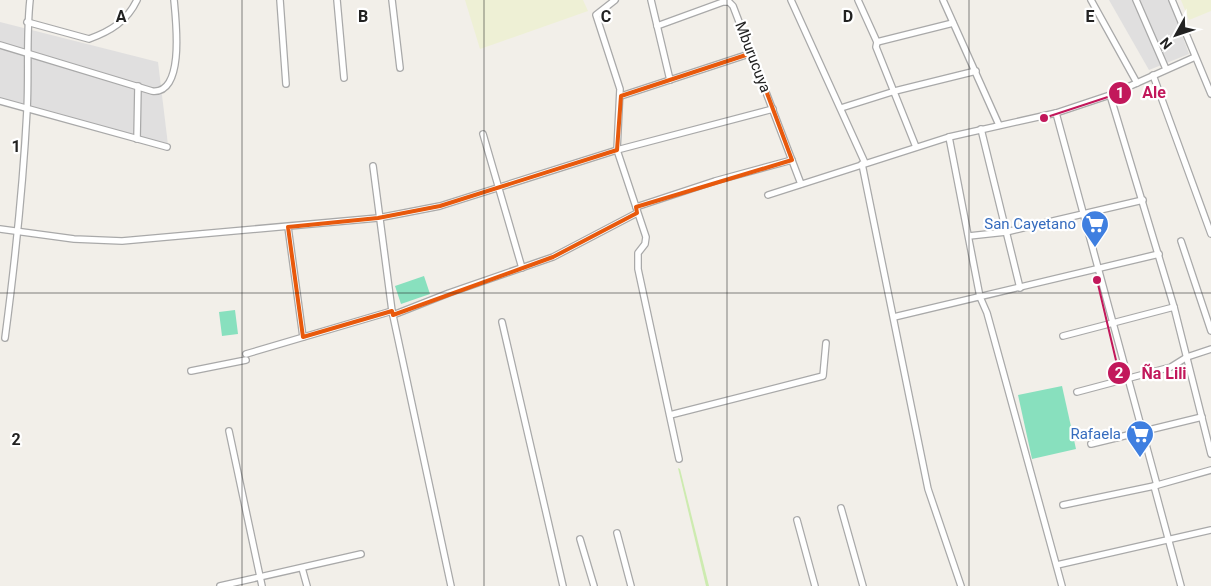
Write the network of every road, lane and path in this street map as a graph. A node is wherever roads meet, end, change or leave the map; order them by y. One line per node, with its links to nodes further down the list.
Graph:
1 (30, 0): 15 (street)
2 (137, 0): 15 (street)
3 (174, 0): 31 (street)
4 (280, 0): 30 (street)
5 (336, 0): 27 (street)
6 (392, 0): 23 (street)
7 (615, 0): 35 (street)
8 (651, 0): 17 (street)
9 (791, 0): 38 (street)
10 (858, 0): 18 (street)
11 (943, 0): 16 (street)
12 (1091, 0): 29 (street)
13 (1136, 0): 24 (street)
14 (1172, 0): 22 (street)
15 (27, 22): 20 (street)
16 (953, 22): 18 (street); 25 (street)
17 (657, 26): 21 (street, Mburucuya); 28 (street)
18 (877, 42): 32 (street)
19 (0, 45): 20 (street)
20 (28, 52): 31 (street); 37 (street)
21 (752, 53): 28 (street); 39 (street, Mburucuya)
22 (1196, 57): 24 (street); 34 (street)
23 (400, 68)
24 (1166, 69): 26 (street)
25 (976, 72): 32 (street); 41 (street)
26 (1153, 75): 29 (street); 63 (street)
27 (344, 78)
28 (670, 80): 35 (street)
29 (1137, 83): 33 (street)
30 (286, 84)
31 (138, 86): 45 (street)
32 (895, 91): 38 (street); 47 (street)
33 (1110, 94): 40 (street); 55 (street)
34 (1211, 94)
35 (621, 96): 48 (street)
36 (0, 101): 37 (street)
37 (27, 108): 45 (street); 61 (street)
38 (841, 108): 50 (street)
39 (773, 109): 48 (street); 49 (street, Mburucuya)
40 (1056, 113): 41 (street); 57 (street)
41 (999, 125): 42 (street)
42 (981, 129): 44 (street); 62 (street)
43 (483, 134): 53 (street)
44 (949, 137): 47 (street); 64 (street)
45 (137, 139): 46 (street)
46 (167, 147)
47 (916, 147): 50 (street)
48 (617, 150): 53 (street); 56 (street)
49 (792, 160): 52 (street, Mburucuya); 56 (street)
50 (863, 164): 52 (street); 73 (street)
51 (373, 166): 58 (street)
52 (802, 184): 54 (street)
53 (499, 187): 58 (street); 67 (street)
54 (768, 195)
55 (1143, 200): 57 (street); 66 (street)
56 (636, 210): 67 (street); 86 (street)
57 (1083, 214): 62 (street); 68 (street)
58 (378, 218): 59 (street); 72 (street)
59 (288, 227): 61 (street); 78 (street)
60 (0, 229): 61 (street)
61 (19, 232): 79 (street)
62 (1006, 232): 64 (street); 69 (street)
63 (1211, 234)
64 (969, 236): 70 (street)
65 (1181, 240): 76 (street)
66 (1159, 254): 68 (street); 71 (street)
67 (522, 268): 72 (street)
68 (1098, 269): 69 (street); 75 (street)
69 (1020, 288): 70 (street)
70 (980, 297): 73 (street); 103 (street)
71 (1174, 307): 75 (street); 82 (street)
72 (392, 313): 78 (street); 109 (street)
73 (894, 317): 115 (street)
74 (502, 322): 110 (street)
75 (1113, 323): 77 (street); 84 (street)
76 (1211, 331)
77 (1063, 336)
78 (303, 337): 83 (street)
79 (5, 338)
80 (826, 343): 86 (street)
81 (1211, 349): 82 (street)
82 (1187, 356): 84 (street); 87 (street)
83 (192, 371)
84 (1128, 378): 85 (street); 89 (street)
85 (1076, 392)
86 (670, 415): 92 (street)
87 (1202, 417): 89 (street); 91 (street)
88 (229, 431): 105 (street)
89 (1142, 432): 90 (street); 94 (street)
90 (1091, 444)
91 (1211, 454)
92 (679, 459)
93 (1211, 470): 94 (street)
94 (1156, 486): 95 (street); 100 (street)
95 (1063, 505)
96 (841, 508): 114 (street)
97 (797, 520): 113 (street)
98 (1211, 530): 100 (street)
99 (617, 533): 112 (street)
100 (1168, 539): 103 (street); 117 (street)
101 (580, 540): 111 (street)
102 (361, 554): 104 (street)
103 (1057, 565): 116 (street)
104 (302, 568): 105 (street); 108 (street)
105 (260, 577): 106 (street); 107 (street)
106 (220, 586)
107 (262, 586)
108 (307, 586)
109 (451, 586)
110 (563, 586)
111 (594, 586)
112 (631, 586)
113 (815, 586)
114 (863, 586)
115 (960, 586)
116 (1062, 586)
117 (1181, 586)

